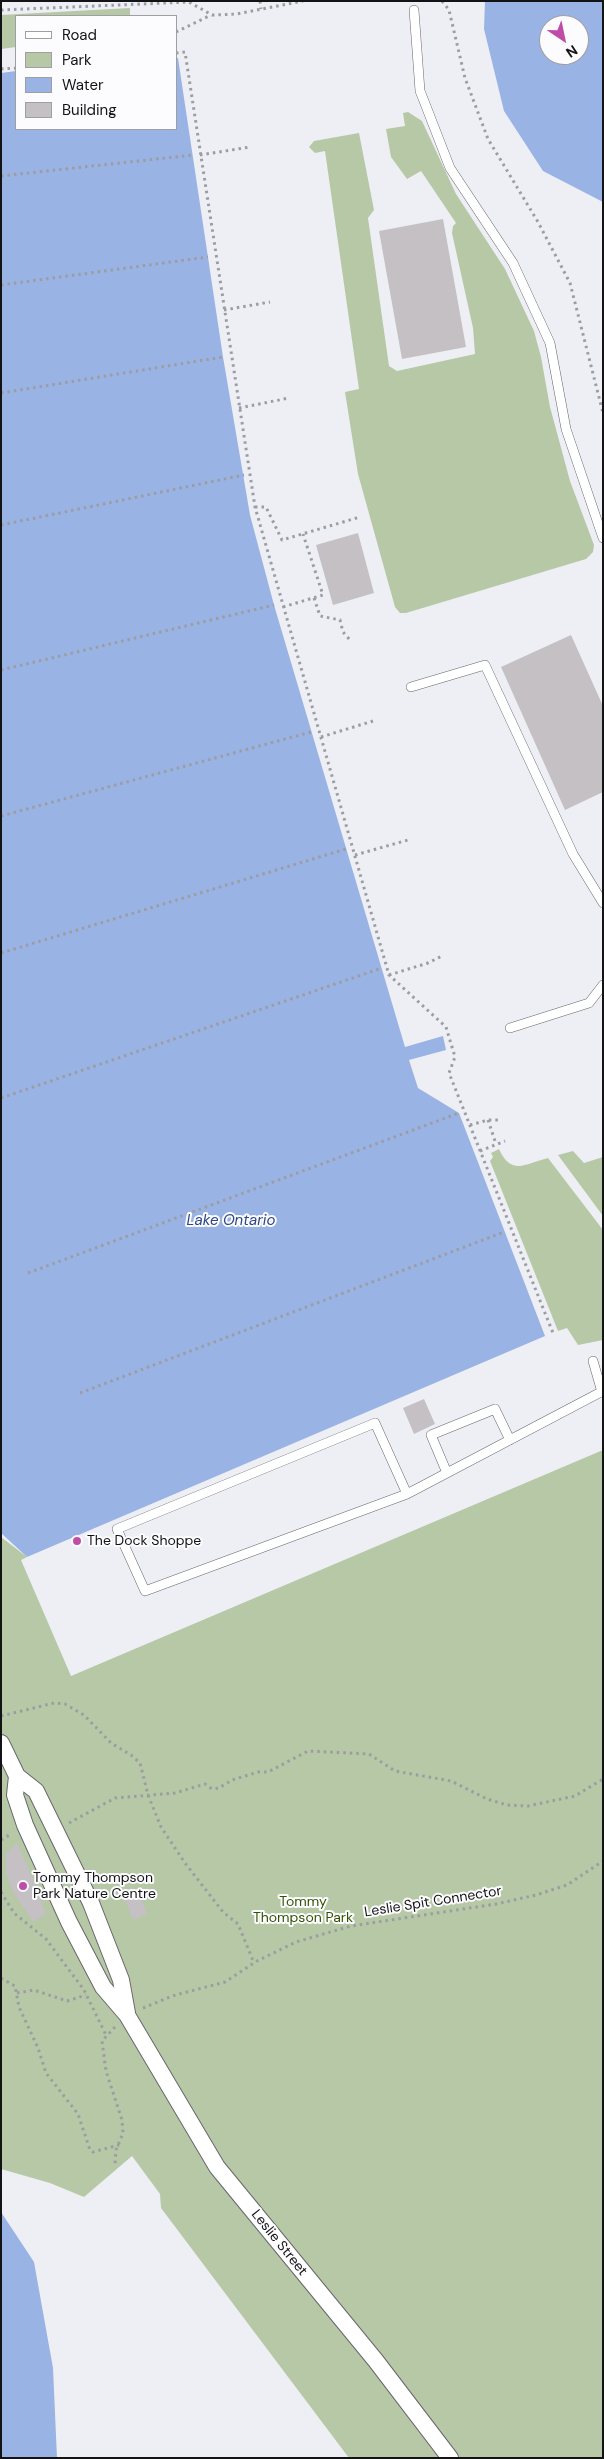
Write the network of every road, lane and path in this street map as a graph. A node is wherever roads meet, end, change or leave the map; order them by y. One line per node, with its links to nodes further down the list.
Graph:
1 (260, 1): 4 (path)
2 (303, 1): 4 (path)
3 (442, 1): 24 (path)
4 (261, 9): 7 (path)
5 (1, 10): 7 (path)
6 (414, 10): 30 (lane)
7 (212, 15): 8 (path)
8 (178, 31)
9 (178, 53): 14 (path)
10 (15, 68): 11 (path)
11 (1, 69)
12 (250, 147): 14 (path)
13 (193, 155): 15 (path)
14 (200, 155): 19 (path)
15 (1, 176)
16 (208, 257): 17 (path)
17 (1, 284)
18 (270, 302): 19 (path)
19 (224, 310): 23 (path)
20 (223, 357): 21 (path)
21 (1, 392)
22 (289, 398): 23 (path)
23 (239, 408): 26 (path)
24 (603, 413)
25 (244, 475): 28 (path)
26 (255, 507): 29 (path); 33 (path)
27 (360, 517): 29 (path)
28 (1, 525)
29 (303, 534): 31 (path)
30 (603, 538)
31 (314, 598): 33 (path); 34 (path)
32 (274, 605): 35 (path)
33 (283, 607): 39 (path)
34 (350, 640)
35 (1, 670)
36 (411, 687): 44 (lane)
37 (373, 721): 39 (path)
38 (311, 732): 40 (path)
39 (320, 737): 43 (path)
40 (1, 816)
41 (408, 840): 43 (path)
42 (346, 849): 45 (path)
43 (355, 855): 48 (path)
44 (603, 903)
45 (1, 953)
46 (442, 956): 48 (path)
47 (382, 968): 51 (path)
48 (389, 975): 55 (path)
49 (603, 985): 50 (lane)
50 (510, 1028)
51 (1, 1098)
52 (459, 1113): 60 (path)
53 (488, 1120): 54 (path); 55 (path); 57 (path)
54 (499, 1120)
55 (470, 1125): 58 (path)
56 (505, 1141): 57 (path)
57 (496, 1144): 58 (path)
58 (480, 1151): 61 (path)
59 (504, 1232): 64 (path)
60 (28, 1273)
61 (552, 1333)
62 (593, 1361): 63 (lane)
63 (602, 1391): 65 (lane)
64 (80, 1393)
65 (510, 1440): 66 (lane); 66 (lane)
66 (447, 1473): 67 (lane)
67 (407, 1494): 67 (lane)
68 (1, 1716): 72 (path)
69 (1, 1743): 70 (street, Leslie Street)
70 (17, 1776): 73 (street, Leslie Street); 80 (street, Leslie Street)
71 (603, 1779): 72 (path)
72 (148, 1795): 73 (path); 76 (path)
73 (55, 1831): 80 (street, Leslie Street)
74 (603, 1861): 76 (path, Leslie Spit Connector)
75 (1, 1892): 79 (path)
76 (254, 1963): 80 (path, Leslie Spit Connector)
77 (2, 1979): 78 (path)
78 (17, 1993): 79 (path); 82 (path)
79 (86, 1995): 81 (path)
80 (127, 2015): 81 (path); 84 (street, Leslie Street)
81 (106, 2035): 82 (path)
82 (120, 2145): 83 (path)
83 (115, 2164)
84 (450, 2458)

